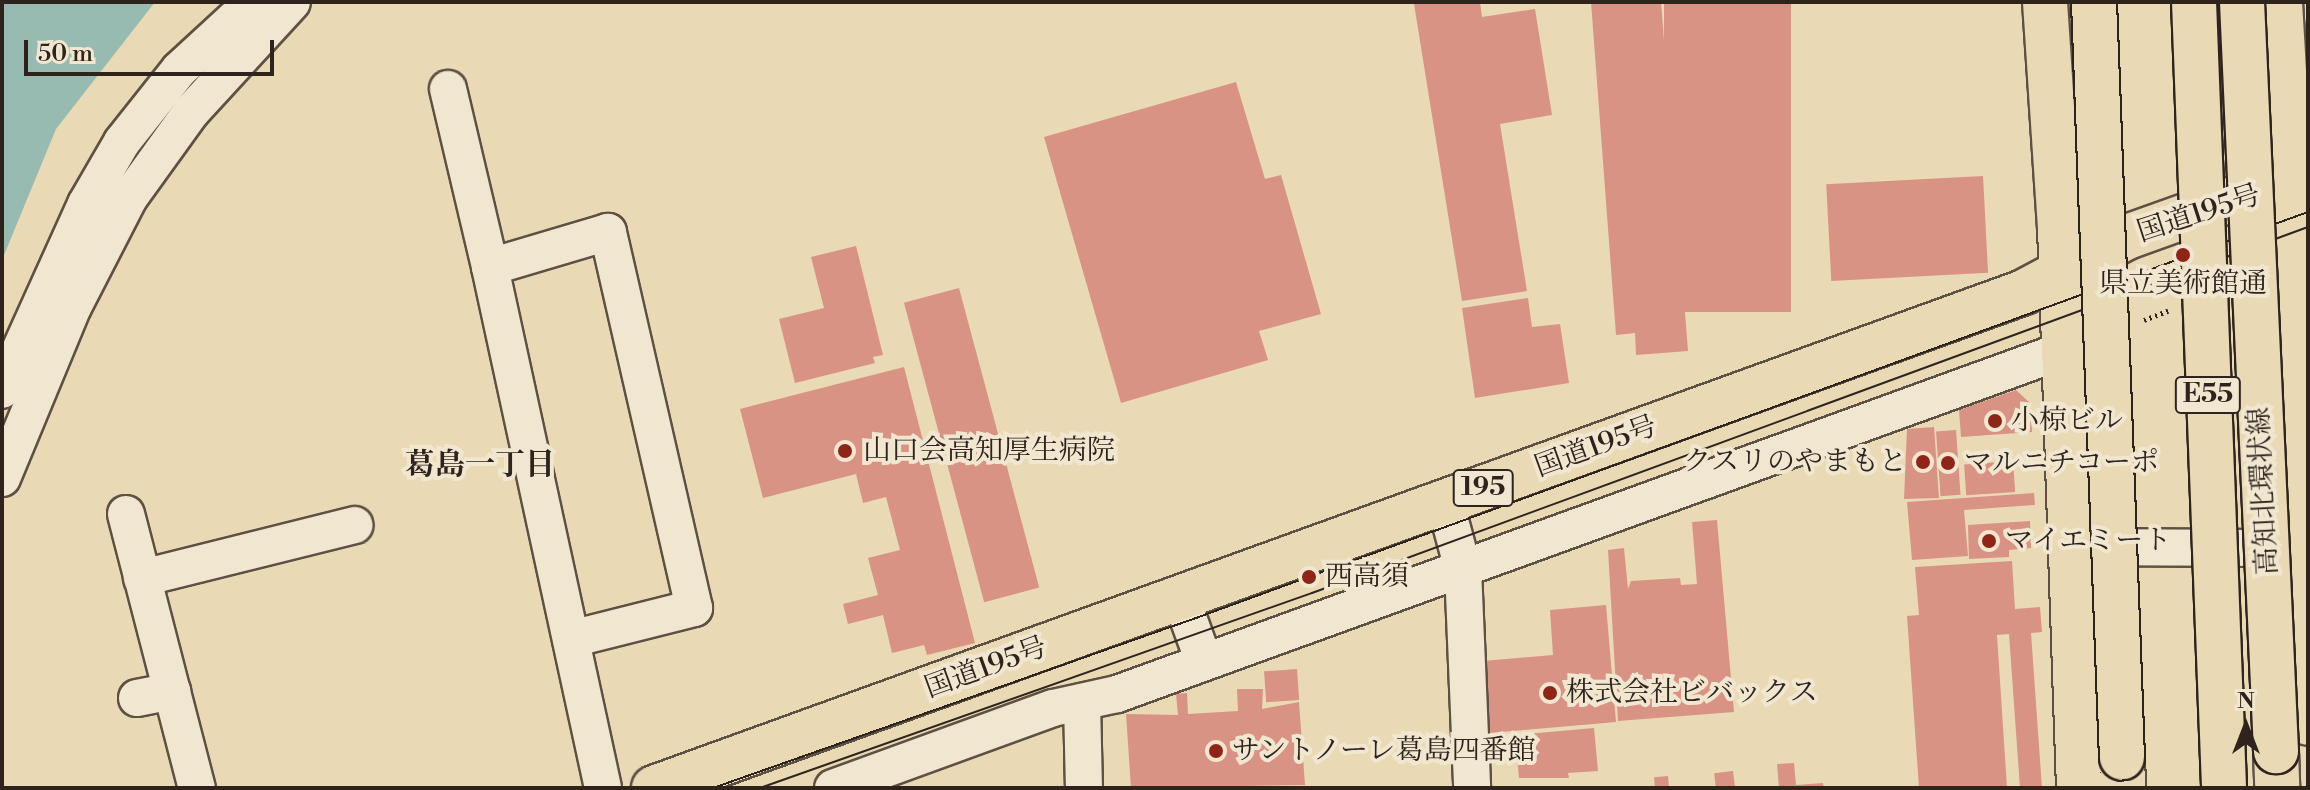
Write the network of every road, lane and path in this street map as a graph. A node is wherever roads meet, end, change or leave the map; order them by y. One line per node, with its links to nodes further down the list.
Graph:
1 (253, 2): 14 (street)
2 (292, 2): 15 (street)
3 (2045, 2): 12 (main road)
4 (2094, 2): 30 (main road, bridge)
5 (2194, 2): 38 (main road, E55, bridge)
6 (2242, 2): 29 (main road, 高知北環状線, bridge)
7 (2280, 2): 9 (main road)
8 (448, 89): 11 (street)
9 (2300, 185): 10 (main road); 12 (main road, 国道195号 / 195)
10 (2301, 264): 20 (main road)
11 (490, 267): 24 (street); 24 (street)
12 (2061, 271): 13 (main road); 16 (main road, 国道195号 / 195)
13 (2064, 350): 19 (main road); 21 (street)
14 (2, 390)
15 (2, 478)
16 (1445, 502): 21 (street); 23 (main road, 国道195号 / 195)
17 (126, 514): 22 (street)
18 (355, 525): 22 (street)
19 (2071, 547): 20 (street); 37 (main road)
20 (2304, 548): 29 (main road)
21 (1463, 569): 25 (street); 36 (street)
22 (142, 578): 26 (street)
23 (1181, 598): 25 (street); 33 (main road, 国道195号 / 195)
24 (571, 639): 32 (street)
25 (1204, 662): 28 (street)
26 (172, 691): 27 (street); 31 (street)
27 (137, 698)
28 (1082, 702): 34 (street); 35 (street)
29 (2287, 754)
30 (2122, 773)
31 (197, 788)
32 (603, 788)
33 (654, 788)
34 (833, 788)
35 (1084, 788)
36 (1472, 788)
37 (2079, 788)
38 (2224, 788)

